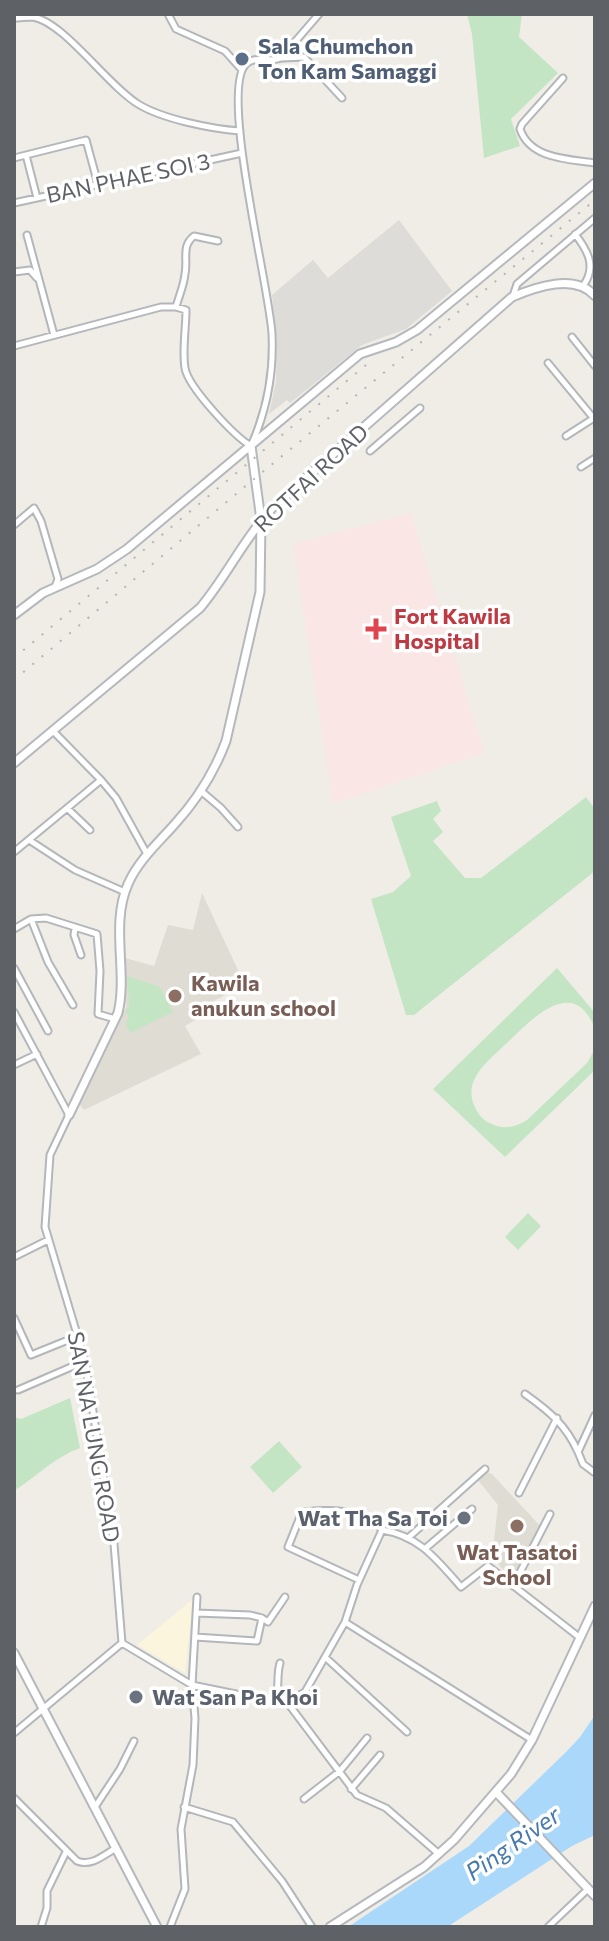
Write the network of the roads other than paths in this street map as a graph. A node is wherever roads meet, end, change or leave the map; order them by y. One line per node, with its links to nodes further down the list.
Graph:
1 (168, 14): 5 (street)
2 (319, 14): 4 (street)
3 (14, 18): 8 (street)
4 (281, 58): 5 (street); 7 (street)
5 (242, 70): 8 (street)
6 (563, 78): 12 (street)
7 (342, 98)
8 (240, 134): 9 (street)
9 (242, 153): 14 (street, BAN PHAE SOI 3); 36 (street)
10 (26, 155): 11 (street); 14 (street); 15 (street)
11 (14, 158)
12 (595, 163)
13 (595, 183): 36 (street)
14 (98, 184): 15 (street, BAN PHAE SOI 3)
15 (37, 198): 16 (street, BAN PHAE SOI 3)
16 (14, 203)
17 (595, 218): 18 (street)
18 (575, 234): 21 (street); 26 (street)
19 (27, 235): 23 (street)
20 (218, 241): 27 (street)
21 (593, 263): 24 (street)
22 (14, 272): 23 (street)
23 (39, 279): 28 (street)
24 (583, 286): 25 (street); 26 (street)
25 (595, 296)
26 (512, 297): 40 (street, ROTFAI ROAD)
27 (176, 307): 28 (street); 36 (street)
28 (54, 335): 30 (street)
29 (572, 337): 32 (street)
30 (14, 346)
31 (548, 363): 34 (street)
32 (595, 366)
33 (420, 408): 37 (street)
34 (595, 419): 35 (street)
35 (566, 436)
36 (251, 446): 40 (street, SAN NA LUNG ROAD); 42 (street)
37 (370, 451)
38 (595, 458): 39 (street)
39 (581, 467)
40 (261, 520): 44 (street, ROTFAI ROAD); 47 (street, SAN NA LUNG ROAD)
41 (14, 525): 42 (street)
42 (55, 587): 43 (street)
43 (14, 615)
44 (53, 731): 45 (street, ROTFAI ROAD); 46 (street)
45 (14, 763)
46 (101, 780): 48 (street); 53 (street)
47 (201, 791): 49 (street); 53 (street, SAN NA LUNG ROAD)
48 (67, 808): 50 (street); 51 (street)
49 (238, 827)
50 (90, 830)
51 (29, 840): 52 (street); 54 (street)
52 (14, 852)
53 (147, 854): 54 (street, SAN NA LUNG ROAD)
54 (125, 892): 62 (street, SAN NA LUNG ROAD)
55 (31, 919): 56 (street); 57 (street); 60 (street)
56 (75, 928): 58 (street); 62 (street)
57 (14, 929)
58 (81, 955)
59 (14, 968): 63 (street)
60 (73, 1005)
61 (14, 1012): 64 (street)
62 (116, 1019): 66 (street, SAN NA LUNG ROAD)
63 (48, 1031)
64 (37, 1054): 65 (street); 66 (street)
65 (14, 1065)
66 (69, 1115): 67 (street, SAN NA LUNG ROAD)
67 (48, 1240): 68 (street); 70 (street, SAN NA LUNG ROAD)
68 (14, 1257)
69 (14, 1318): 70 (street)
70 (78, 1336): 71 (street, SAN NA LUNG ROAD)
71 (85, 1361): 72 (street); 95 (street, SAN NA LUNG ROAD)
72 (18, 1390)
73 (525, 1394): 75 (street)
74 (595, 1415): 76 (street)
75 (557, 1418): 76 (street); 79 (street)
76 (578, 1452): 78 (street)
77 (485, 1469): 83 (street)
78 (595, 1473)
79 (519, 1493)
80 (472, 1509): 84 (street)
81 (550, 1514): 86 (street)
82 (382, 1530): 83 (street); 85 (street); 85 (street)
83 (408, 1538): 84 (street)
84 (427, 1547): 86 (street)
85 (359, 1580): 92 (street)
86 (513, 1586): 94 (street)
87 (197, 1597): 90 (street)
88 (285, 1597): 91 (street)
89 (595, 1606): 94 (street)
90 (196, 1613): 91 (street); 93 (street)
91 (262, 1618): 93 (street)
92 (345, 1622): 97 (street); 106 (street)
93 (195, 1637): 99 (street)
94 (579, 1637): 106 (street)
95 (122, 1643): 99 (street); 102 (street)
96 (14, 1653): 102 (street)
97 (325, 1657): 101 (street); 103 (street)
98 (280, 1663): 100 (street)
99 (192, 1685): 100 (street); 115 (street)
100 (275, 1702): 101 (street)
101 (287, 1702): 109 (street)
102 (43, 1709): 104 (street); 114 (street)
103 (407, 1732)
104 (14, 1733)
105 (367, 1738): 109 (street)
106 (532, 1740): 111 (street)
107 (134, 1741): 114 (street)
108 (380, 1755): 110 (street)
109 (340, 1771): 110 (street); 113 (street)
110 (351, 1789): 118 (street)
111 (499, 1794): 118 (street); 119 (street)
112 (14, 1798): 117 (street)
113 (304, 1799)
114 (95, 1807): 116 (street)
115 (184, 1807): 123 (street); 124 (street)
116 (116, 1848): 117 (street); 122 (street)
117 (66, 1852): 121 (street)
118 (439, 1854): 125 (street)
119 (588, 1889): 120 (street); 126 (street)
120 (595, 1896)
121 (41, 1927)
122 (157, 1927)
123 (170, 1927)
124 (312, 1927)
125 (330, 1927)
126 (548, 1927)

